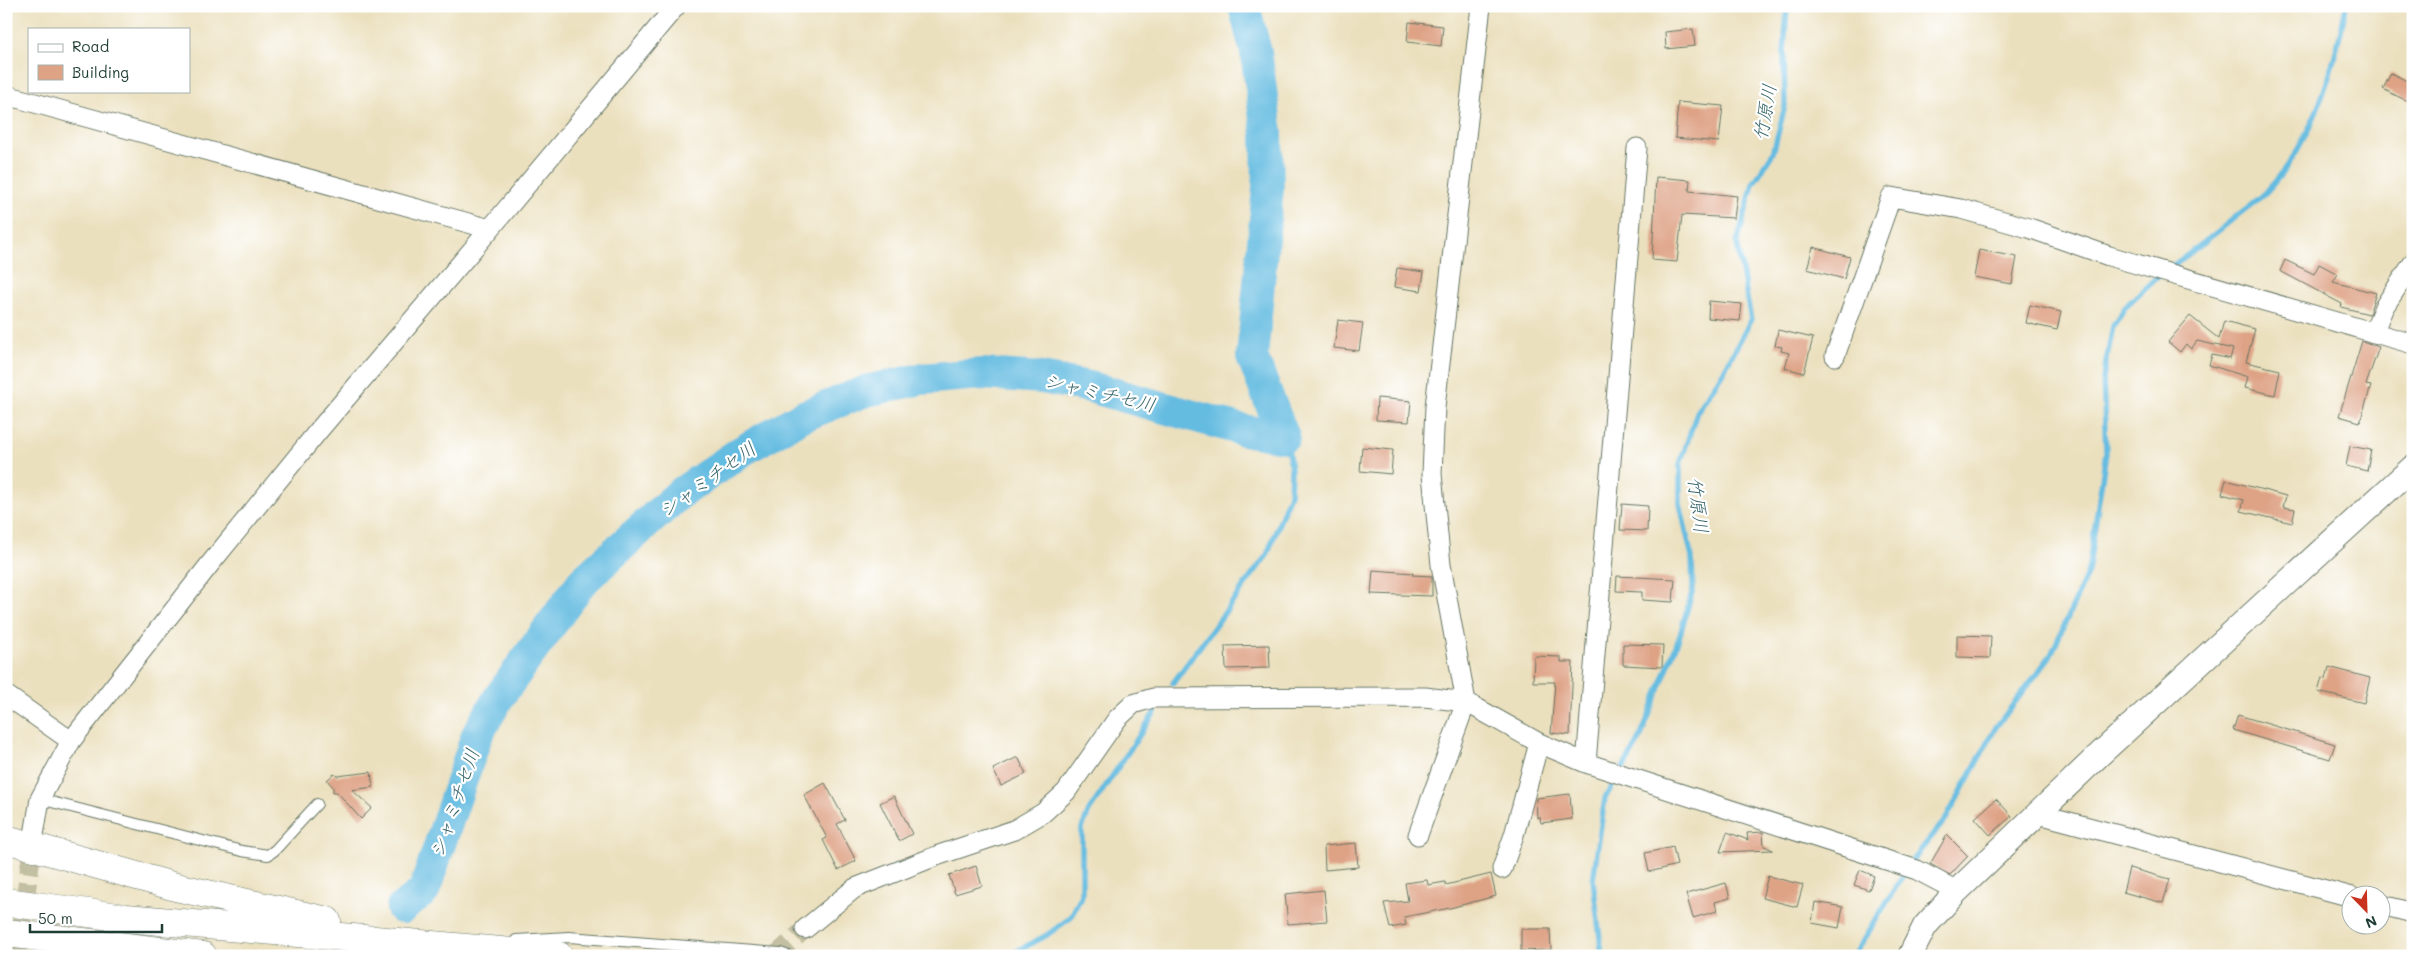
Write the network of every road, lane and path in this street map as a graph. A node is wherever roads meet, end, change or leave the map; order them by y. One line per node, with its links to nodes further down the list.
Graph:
1 (676, 6): 5 (street)
2 (1481, 6): 12 (street)
3 (6, 95): 5 (street)
4 (1637, 148): 15 (street)
5 (490, 229): 13 (street)
6 (2413, 263): 7 (street)
7 (2373, 333): 8 (street); 9 (street)
8 (2413, 344)
9 (1835, 356)
10 (2413, 467): 18 (street)
11 (6, 695): 13 (street)
12 (1466, 702): 14 (street); 20 (street); 28 (street)
13 (71, 741): 16 (street)
14 (1539, 743): 15 (street); 22 (street)
15 (1586, 763): 23 (street)
16 (40, 799): 17 (lane); 19 (street)
17 (318, 804)
18 (2039, 814): 23 (street); 24 (street)
19 (34, 834)
20 (1418, 835)
21 (6, 839): 30 (highway)
22 (1502, 869)
23 (1957, 891): 35 (street)
24 (2342, 894)
25 (6, 902): 30 (highway)
26 (2392, 908): 27 (street)
27 (2413, 913)
28 (805, 929)
29 (6, 933): 32 (highway)
30 (416, 942): 31 (highway)
31 (447, 945): 33 (highway); 34 (lane)
32 (202, 956)
33 (559, 956)
34 (789, 956)
35 (1910, 956)

